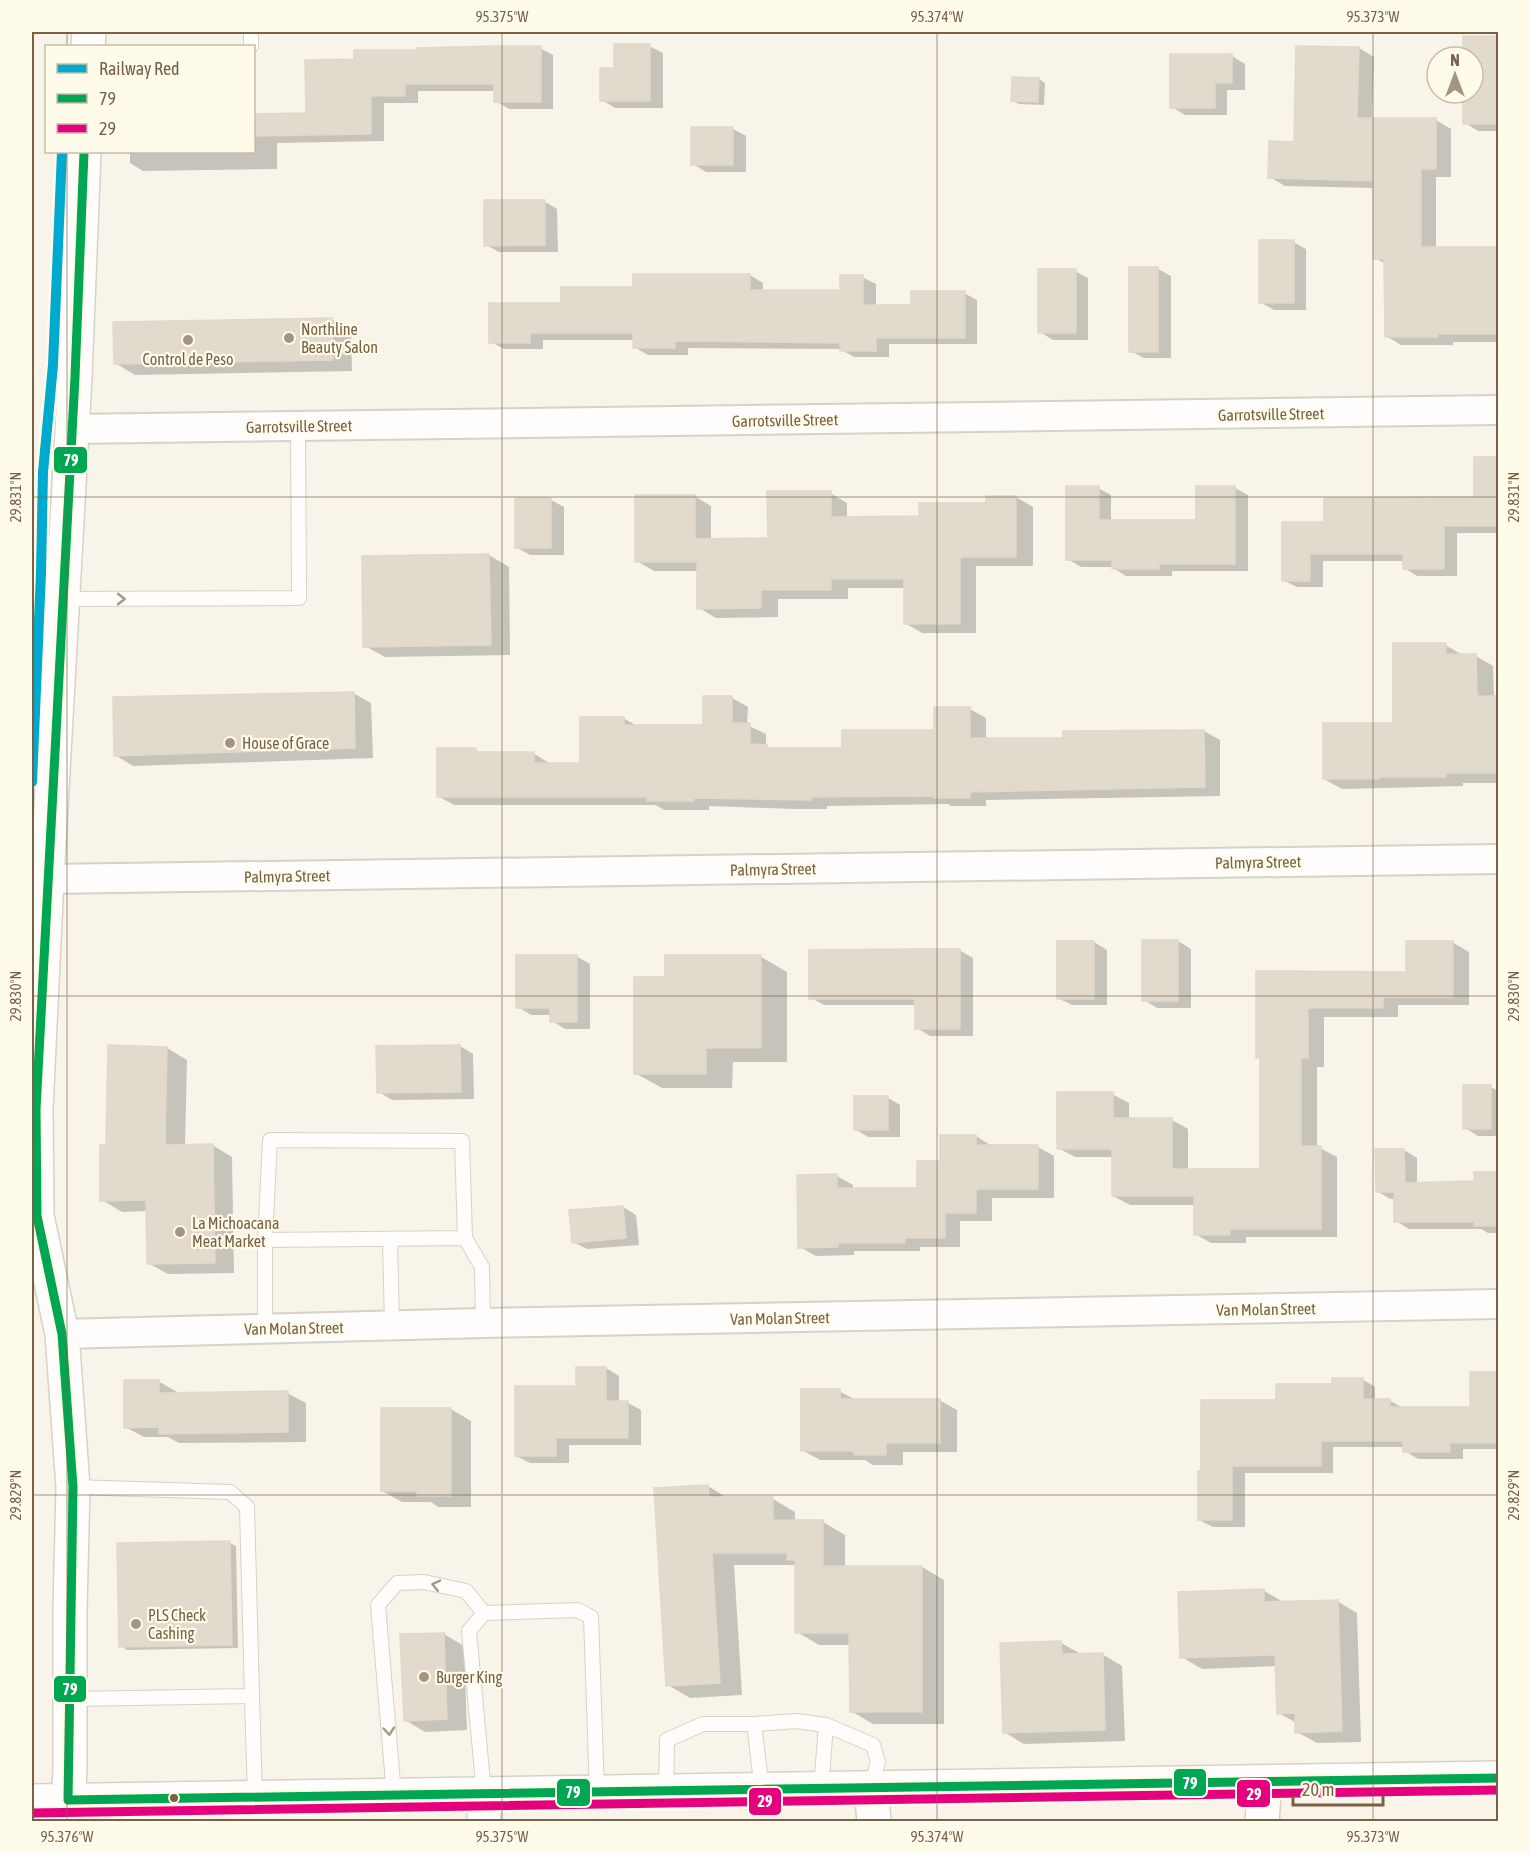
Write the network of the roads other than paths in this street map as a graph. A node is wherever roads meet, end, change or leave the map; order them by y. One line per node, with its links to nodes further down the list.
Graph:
1 (84, 153): 4 (main road)
2 (1498, 410): 3 (street, Garrotsville Street)
3 (298, 426): 4 (street, Garrotsville Street); 5 (lane, one-way to 3)
4 (71, 429): 5 (main road)
5 (62, 599): 7 (main road)
6 (1498, 859): 7 (street, Palmyra Street)
7 (46, 879): 15 (main road)
8 (465, 1238): 9 (lane); 10 (lane); 12 (lane)
9 (390, 1239): 10 (lane); 13 (lane)
10 (265, 1240): 14 (lane)
11 (1498, 1304): 12 (street, Van Molan Street)
12 (483, 1323): 13 (street, Van Molan Street)
13 (392, 1326): 14 (street, Van Molan Street)
14 (265, 1329): 15 (street, Van Molan Street)
15 (62, 1334): 16 (main road)
16 (73, 1487): 18 (lane); 19 (main road)
17 (484, 1613): 28 (lane); 29 (lane, one-way to 29); 32 (lane)
18 (252, 1696): 19 (lane); 30 (lane)
19 (71, 1699): 33 (main road)
20 (754, 1724): 21 (lane); 26 (lane); 27 (lane)
21 (826, 1725): 24 (lane); 25 (lane)
22 (1498, 1778): 23 (main road)
23 (1264, 1782): 25 (main road); 35 (main road)
24 (821, 1788): 25 (main road); 26 (main road)
25 (871, 1788): 34 (main road)
26 (762, 1790): 27 (main road)
27 (666, 1791): 28 (main road)
28 (597, 1792): 32 (main road)
29 (394, 1795): 30 (main road); 32 (main road)
30 (255, 1797): 33 (main road)
31 (32, 1801): 33 (main road)
32 (484, 1808)
33 (68, 1811)
34 (874, 1821)
35 (1262, 1821)

